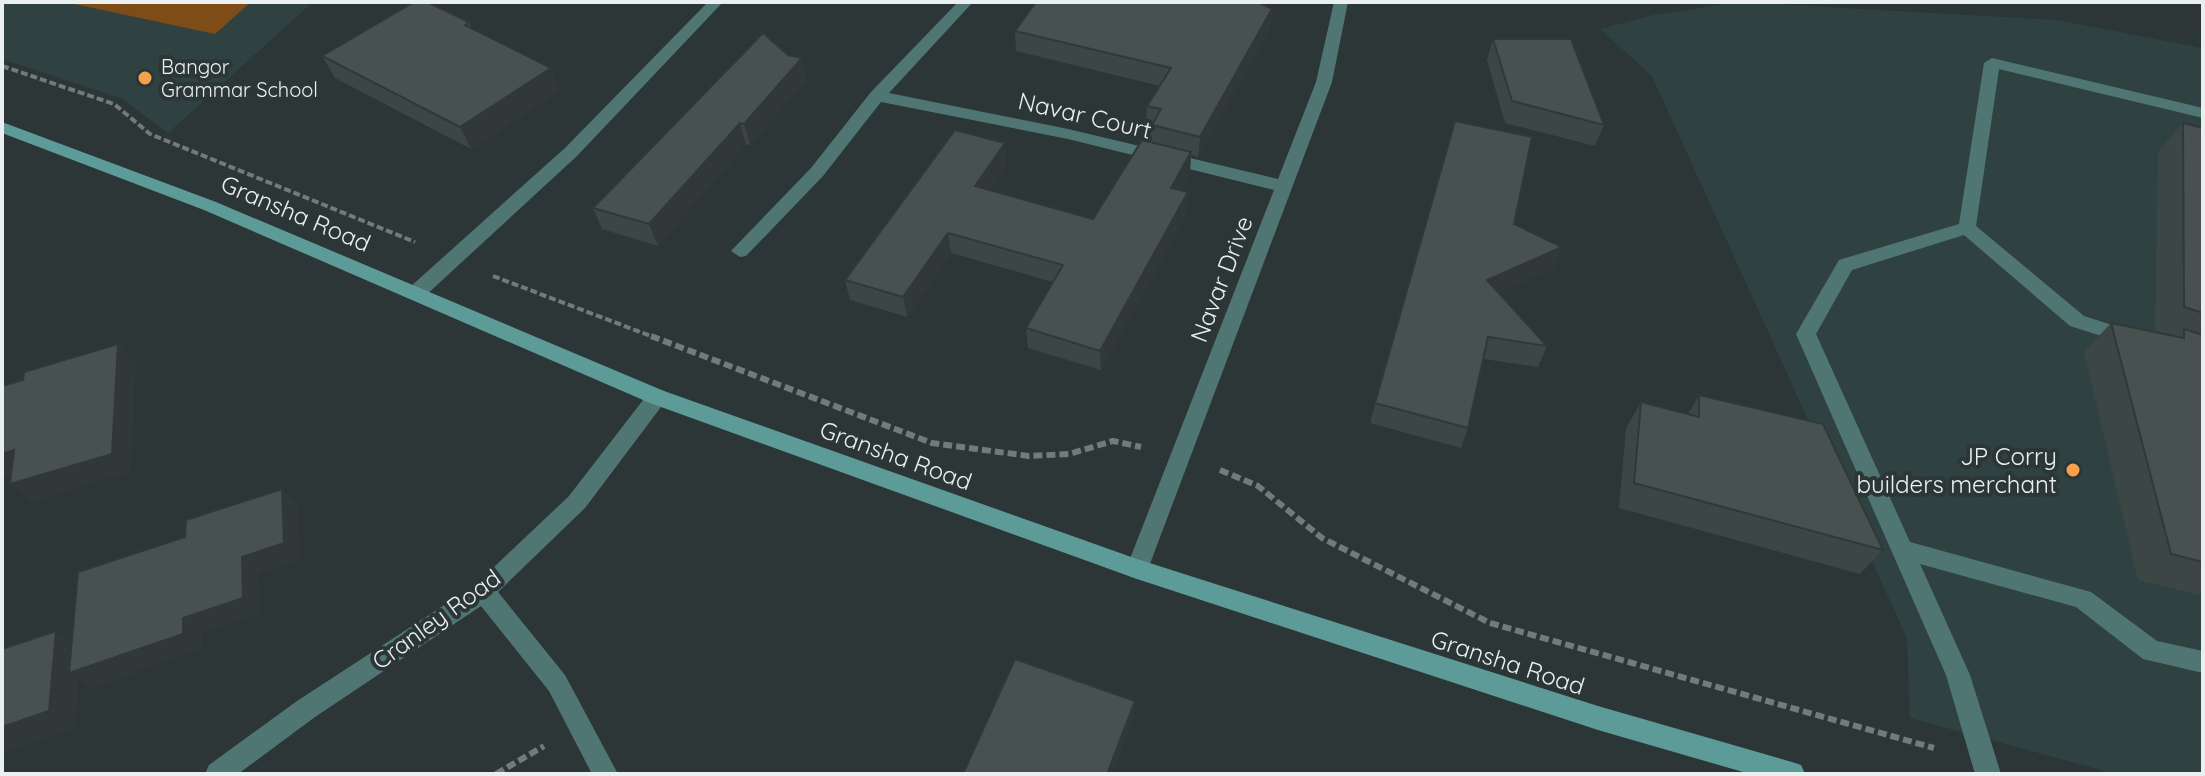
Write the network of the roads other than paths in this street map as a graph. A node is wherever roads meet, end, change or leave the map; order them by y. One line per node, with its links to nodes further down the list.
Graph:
1 (716, 2): 10 (street)
2 (966, 2): 4 (street)
3 (1341, 2): 7 (street, Navar Drive)
4 (877, 96): 7 (street, Navar Court); 9 (street)
5 (2203, 113): 8 (street)
6 (2, 127): 10 (street, Gransha Road)
7 (1282, 186): 14 (street, Navar Drive)
8 (1967, 228): 11 (street); 13 (street)
9 (740, 251)
10 (417, 292): 12 (street, Gransha Road)
11 (2147, 344)
12 (657, 397): 14 (street, Gransha Road); 15 (street, Cranley Road)
13 (1904, 550): 16 (street); 17 (street)
14 (1137, 569): 20 (street, Gransha Road)
15 (483, 592): 18 (street, Cranley Road); 19 (street)
16 (2203, 662)
17 (1987, 768)
18 (218, 774)
19 (605, 774)
20 (1792, 774)

